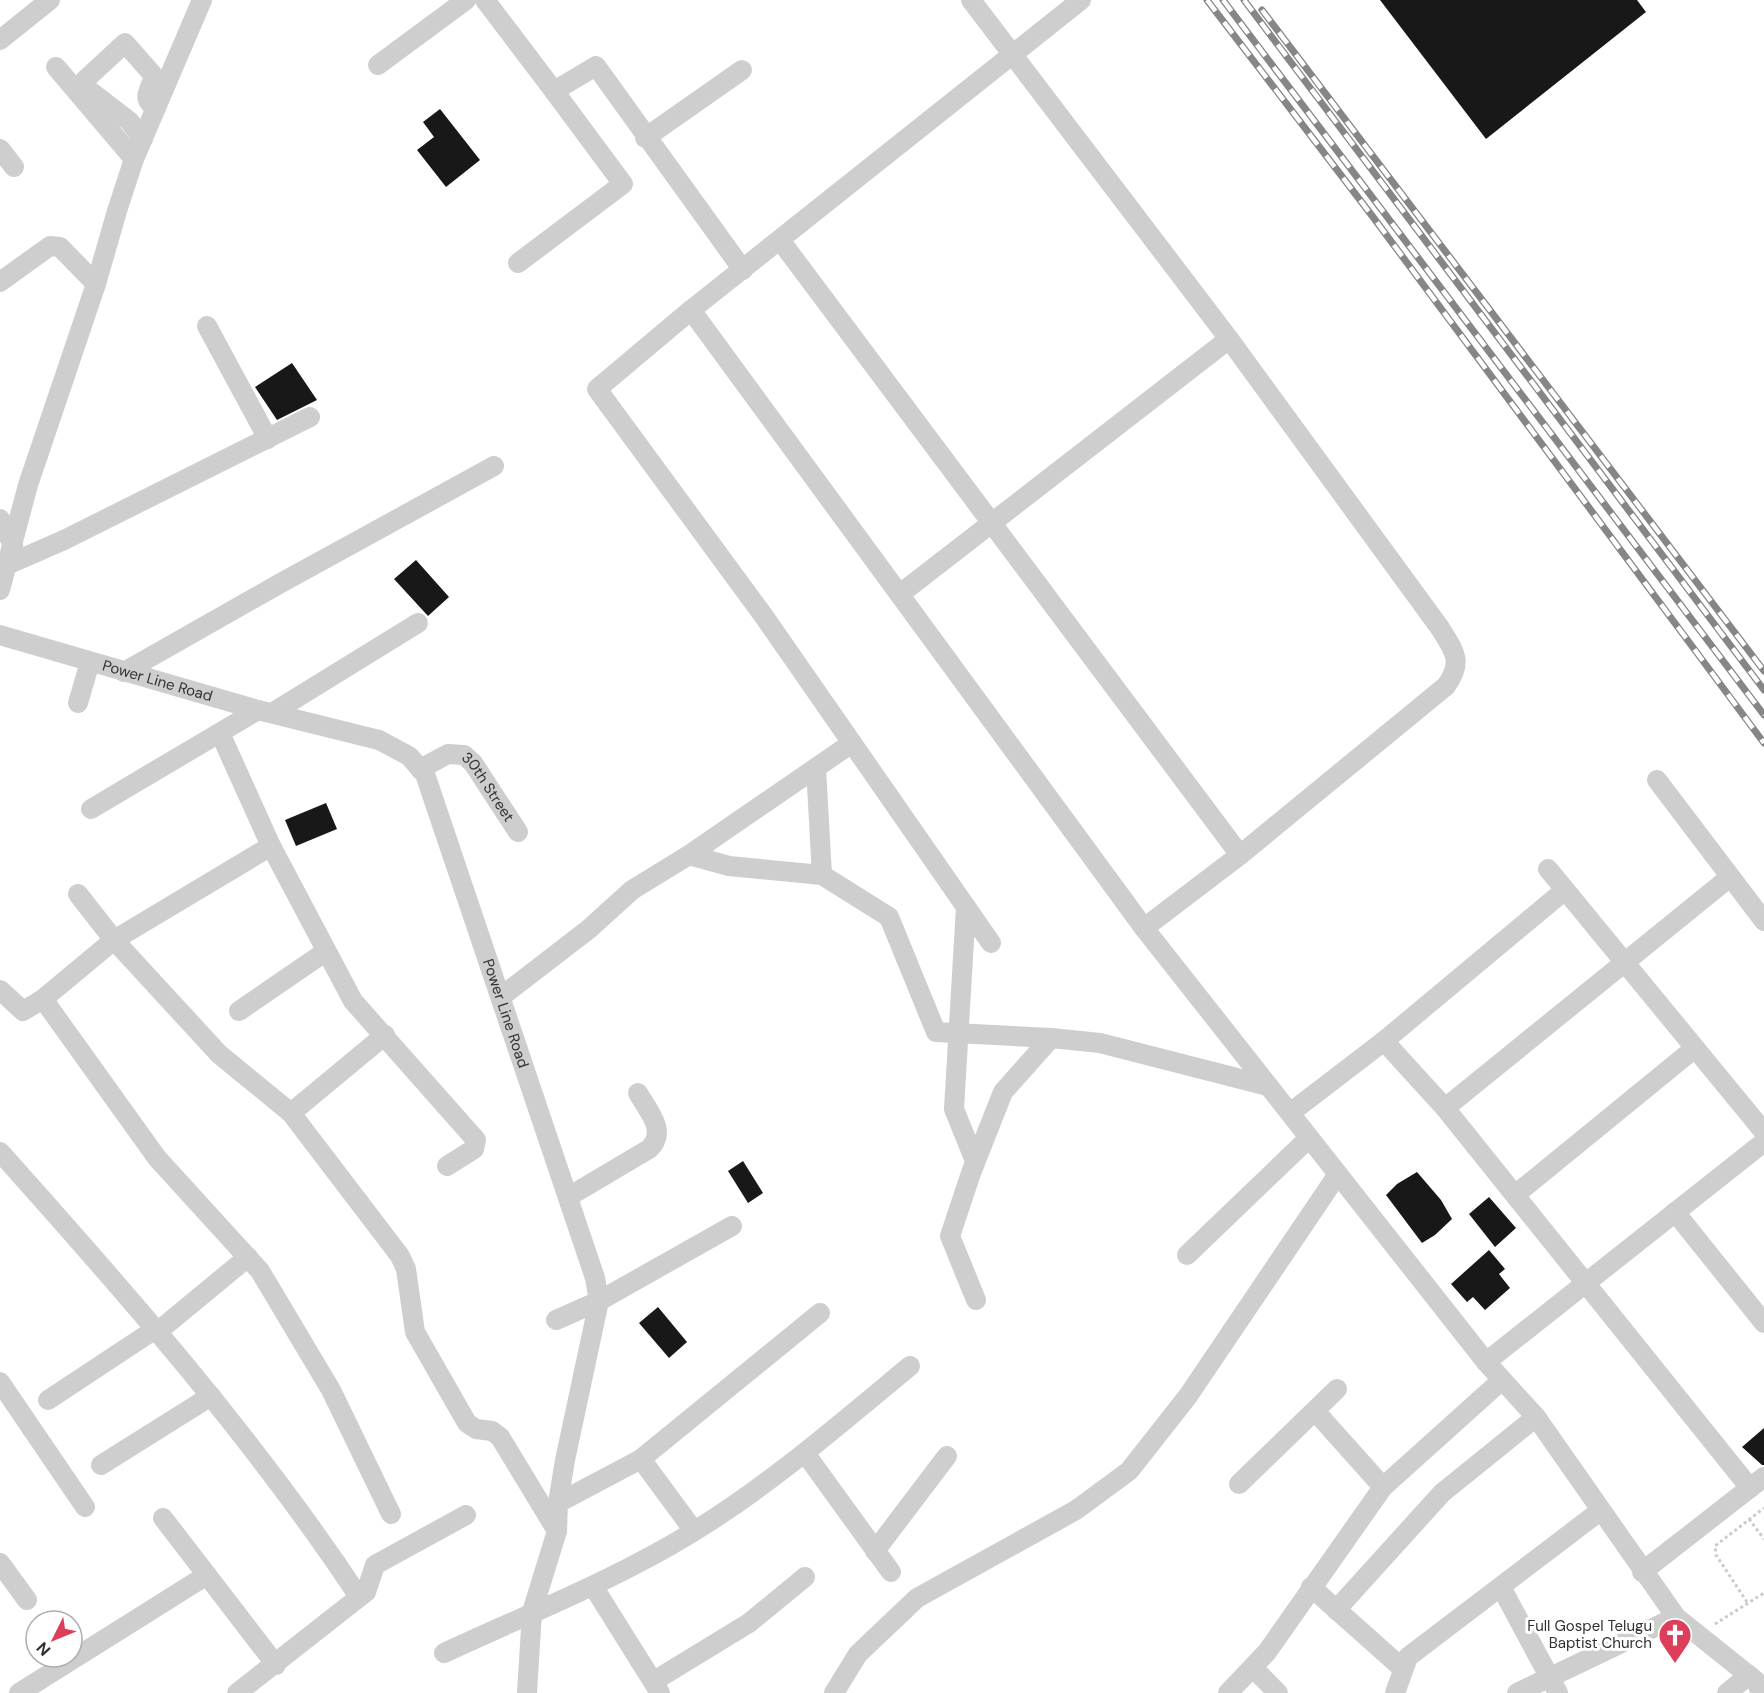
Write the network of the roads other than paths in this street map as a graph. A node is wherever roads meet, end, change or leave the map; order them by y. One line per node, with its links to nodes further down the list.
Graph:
1 (50, 0): 7 (street)
2 (202, 0): 13 (street)
3 (466, 0): 9 (street)
4 (485, 0): 12 (street)
5 (971, 0): 8 (street)
6 (1081, 0): 8 (street)
7 (0, 40)
8 (1012, 54): 20 (street); 27 (street)
9 (378, 65)
10 (56, 67): 18 (street)
11 (742, 70): 15 (street)
12 (554, 91): 15 (street); 21 (street)
13 (151, 102): 14 (street); 14 (street); 16 (street)
14 (129, 121): 16 (street)
15 (645, 138): 22 (street)
16 (143, 139): 18 (street)
17 (0, 149): 19 (street)
18 (134, 159): 24 (street)
19 (14, 167)
20 (780, 240): 22 (street); 32 (street)
21 (518, 263)
22 (743, 270): 25 (street)
23 (0, 282): 24 (street)
24 (96, 284): 33 (street)
25 (691, 310): 36 (street); 44 (street)
26 (207, 326): 29 (street)
27 (1229, 339): 32 (street); 52 (street)
28 (310, 417): 29 (street)
29 (268, 439): 34 (street)
30 (494, 466): 40 (street)
31 (0, 519): 33 (street)
32 (992, 523): 36 (street); 52 (street)
33 (13, 545): 34 (street)
34 (9, 564): 35 (street)
35 (0, 590)
36 (900, 594): 60 (street)
37 (418, 623): 42 (street)
38 (0, 635): 39 (street, Power Line Road)
39 (90, 662): 40 (street, Power Line Road); 41 (street)
40 (124, 672): 42 (street, Power Line Road)
41 (78, 703)
42 (265, 712): 43 (street); 46 (street, Power Line Road)
43 (220, 733): 48 (street); 50 (street)
44 (852, 743): 45 (street); 58 (street)
45 (816, 768): 51 (street); 54 (street)
46 (420, 769): 49 (street, 30th Street); 66 (street, Power Line Road)
47 (1657, 780): 55 (street)
48 (92, 809)
49 (518, 832)
50 (271, 846): 61 (street); 63 (street)
51 (689, 855): 54 (street); 66 (street)
52 (1240, 855): 60 (street)
53 (1548, 869): 56 (street)
54 (822, 875): 69 (street)
55 (1730, 877): 59 (street); 64 (street)
56 (1565, 890): 64 (street); 72 (street)
57 (78, 894): 61 (street)
58 (966, 907): 62 (street); 69 (street)
59 (1764, 921)
60 (1144, 928): 74 (street)
61 (114, 940): 67 (street); 77 (street)
62 (991, 943)
63 (325, 952): 68 (street); 70 (street)
64 (1626, 961): 73 (street); 76 (street)
65 (0, 990): 67 (street)
66 (502, 996): 87 (street, Power Line Road)
67 (44, 999): 91 (street)
68 (239, 1011)
69 (957, 1034): 71 (street); 83 (street)
70 (385, 1035): 77 (street); 84 (street)
71 (1050, 1038): 74 (street); 83 (street)
72 (1384, 1041): 76 (street); 78 (street)
73 (1695, 1048): 79 (street); 86 (street)
74 (1268, 1086): 78 (street)
75 (638, 1093): 87 (street)
76 (1445, 1108): 86 (street)
77 (291, 1113): 121 (street)
78 (1290, 1113): 80 (street)
79 (1764, 1132)
80 (1309, 1138): 85 (street); 90 (street)
81 (1764, 1142): 88 (street)
82 (0, 1152): 98 (street)
83 (975, 1161): 93 (street)
84 (447, 1166)
85 (1338, 1174): 99 (street); 147 (street)
86 (1515, 1195): 92 (street)
87 (568, 1197): 94 (street, Power Line Road)
88 (1676, 1212): 92 (street); 97 (street)
89 (732, 1226): 94 (street)
90 (1187, 1255)
91 (248, 1257): 98 (street); 118 (street)
92 (1586, 1284): 99 (street); 112 (street)
93 (976, 1300)
94 (599, 1301): 96 (street); 115 (street, Power Line Road)
95 (820, 1313): 110 (street)
96 (556, 1320)
97 (1764, 1323)
98 (155, 1331): 104 (street); 105 (street)
99 (1486, 1362): 101 (street)
100 (909, 1366): 108 (street)
101 (1502, 1380): 107 (street); 114 (street)
102 (0, 1382): 116 (street)
103 (1337, 1389): 106 (street)
104 (211, 1396): 111 (street); 132 (street)
105 (48, 1400)
106 (1315, 1411): 113 (street); 114 (street)
107 (1536, 1417): 117 (street); 134 (street)
108 (805, 1453): 122 (street); 123 (street)
109 (947, 1456): 123 (street)
110 (641, 1459): 115 (street); 122 (street)
111 (101, 1465)
112 (1757, 1482): 126 (street)
113 (1239, 1484)
114 (1383, 1487): 130 (street)
115 (558, 1503): 121 (street, Power Line Road)
116 (85, 1507)
117 (1600, 1511): 126 (street); 131 (street)
118 (391, 1514)
119 (466, 1515): 132 (street)
120 (163, 1518): 127 (street)
121 (558, 1531): 135 (street, Power Line Road)
122 (694, 1531): 129 (street)
123 (875, 1551): 125 (street)
124 (0, 1563): 133 (street)
125 (891, 1572)
126 (1642, 1572): 136 (street)
127 (207, 1575): 138 (street); 144 (street)
128 (805, 1577): 143 (street)
129 (593, 1586): 135 (street); 143 (street)
130 (1311, 1587): 134 (street); 139 (street)
131 (1501, 1587): 140 (street); 142 (street)
132 (359, 1597): 138 (street)
133 (27, 1599)
134 (1336, 1610): 140 (street)
135 (532, 1612): 137 (street); 146 (street, Power Line Road)
136 (1676, 1617): 141 (street); 142 (street)
137 (444, 1653)
138 (276, 1665): 145 (street)
139 (1253, 1668): 148 (street); 149 (street)
140 (1402, 1668): 150 (street)
141 (1749, 1676): 152 (street); 153 (street)
142 (1554, 1685): 151 (street)
143 (657, 1687)
144 (19, 1693)
145 (237, 1693)
146 (527, 1693)
147 (834, 1693)
148 (1228, 1693)
149 (1278, 1693)
150 (1395, 1693)
151 (1517, 1693)
152 (1727, 1693)
153 (1761, 1693)

